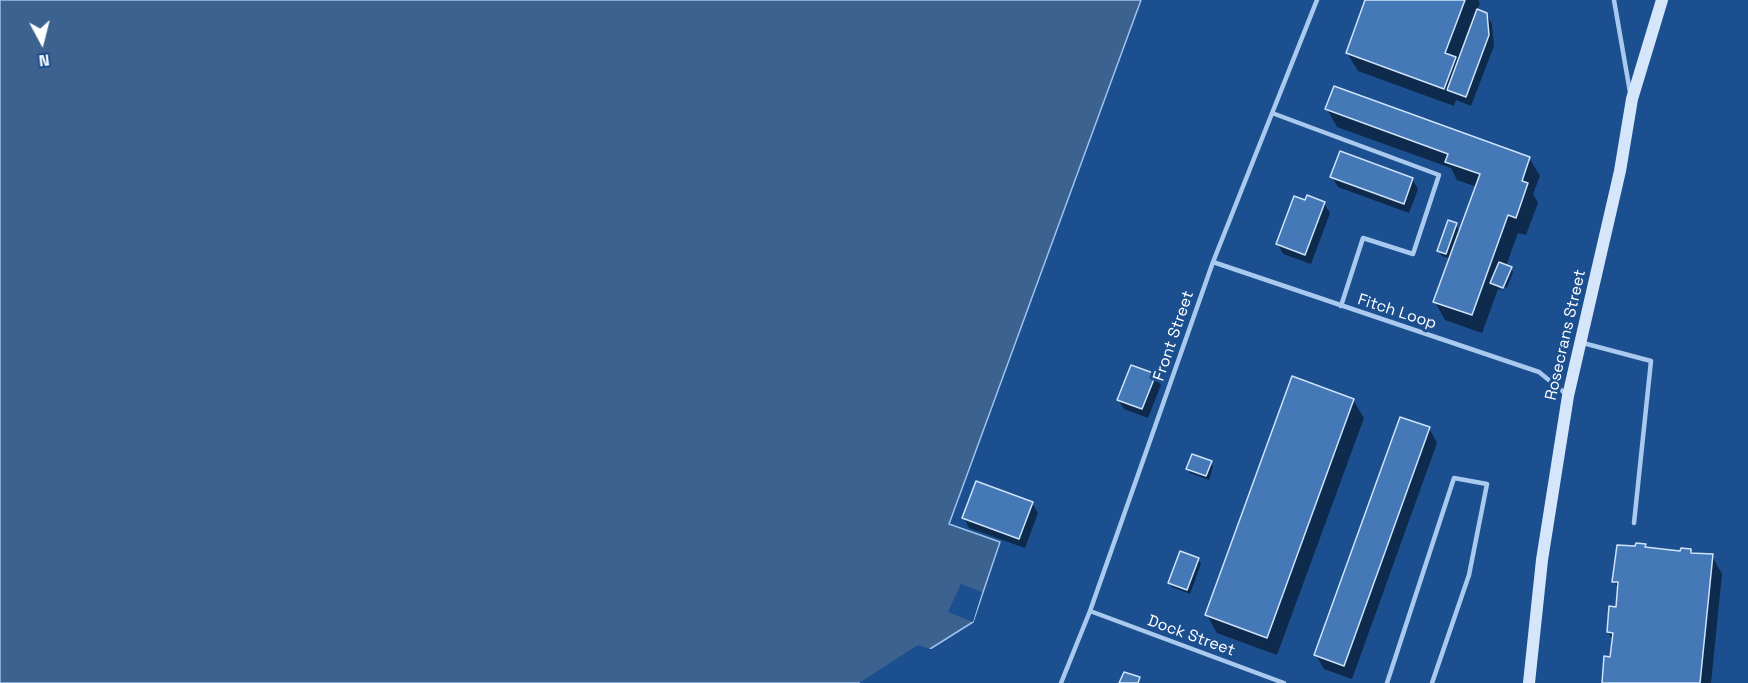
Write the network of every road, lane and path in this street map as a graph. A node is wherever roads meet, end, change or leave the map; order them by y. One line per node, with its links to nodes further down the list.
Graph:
1 (1317, 0): 5 (lane, Front Street)
2 (1614, 0): 4 (lane)
3 (1662, 0): 4 (street, Rosecrans Street)
4 (1632, 99): 8 (street, Rosecrans Street)
5 (1272, 113): 6 (lane, Front Street); 7 (lane)
6 (1213, 262): 7 (lane, Fitch Loop); 11 (lane, Front Street)
7 (1341, 306): 9 (lane, Fitch Loop)
8 (1580, 342): 9 (street, Rosecrans Street); 10 (lane)
9 (1568, 396): 17 (street, Rosecrans Street)
10 (1634, 523)
11 (1090, 611): 12 (lane, Dock Street); 13 (lane, Front Street)
12 (1268, 680): 14 (lane, Dock Street)
13 (1061, 683)
14 (1284, 683)
15 (1387, 683): 16 (lane)
16 (1432, 683)
17 (1529, 683)

